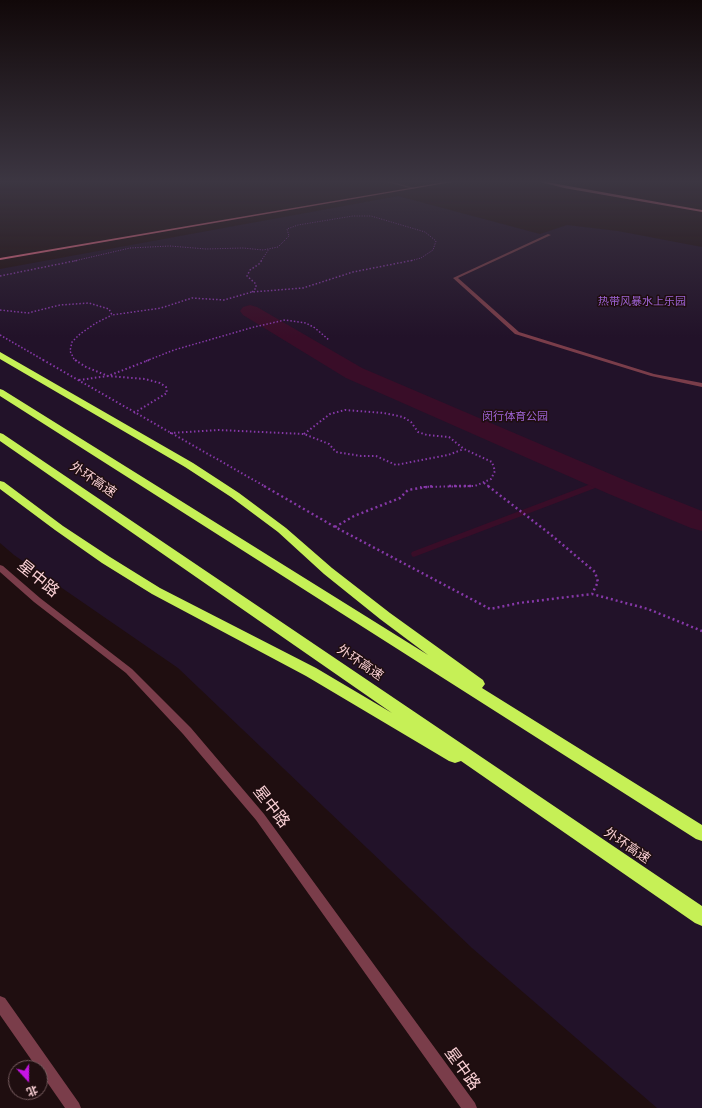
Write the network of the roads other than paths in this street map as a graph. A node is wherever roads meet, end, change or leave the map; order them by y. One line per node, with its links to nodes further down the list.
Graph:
1 (147, 234): 3 (main road)
2 (549, 235): 5 (lane)
3 (0, 259)
4 (0, 355): 10 (highway)
5 (702, 385)
6 (0, 392): 10 (highway, 外环高速)
7 (0, 436): 12 (highway, 外环高速)
8 (0, 484): 12 (highway)
9 (0, 568): 16 (street, 星中路)
10 (632, 790): 11 (highway, 外环高速)
11 (702, 834)
12 (589, 840): 13 (highway, 外环高速)
13 (702, 917)
14 (0, 1003): 15 (street)
15 (74, 1108)
16 (470, 1108)

